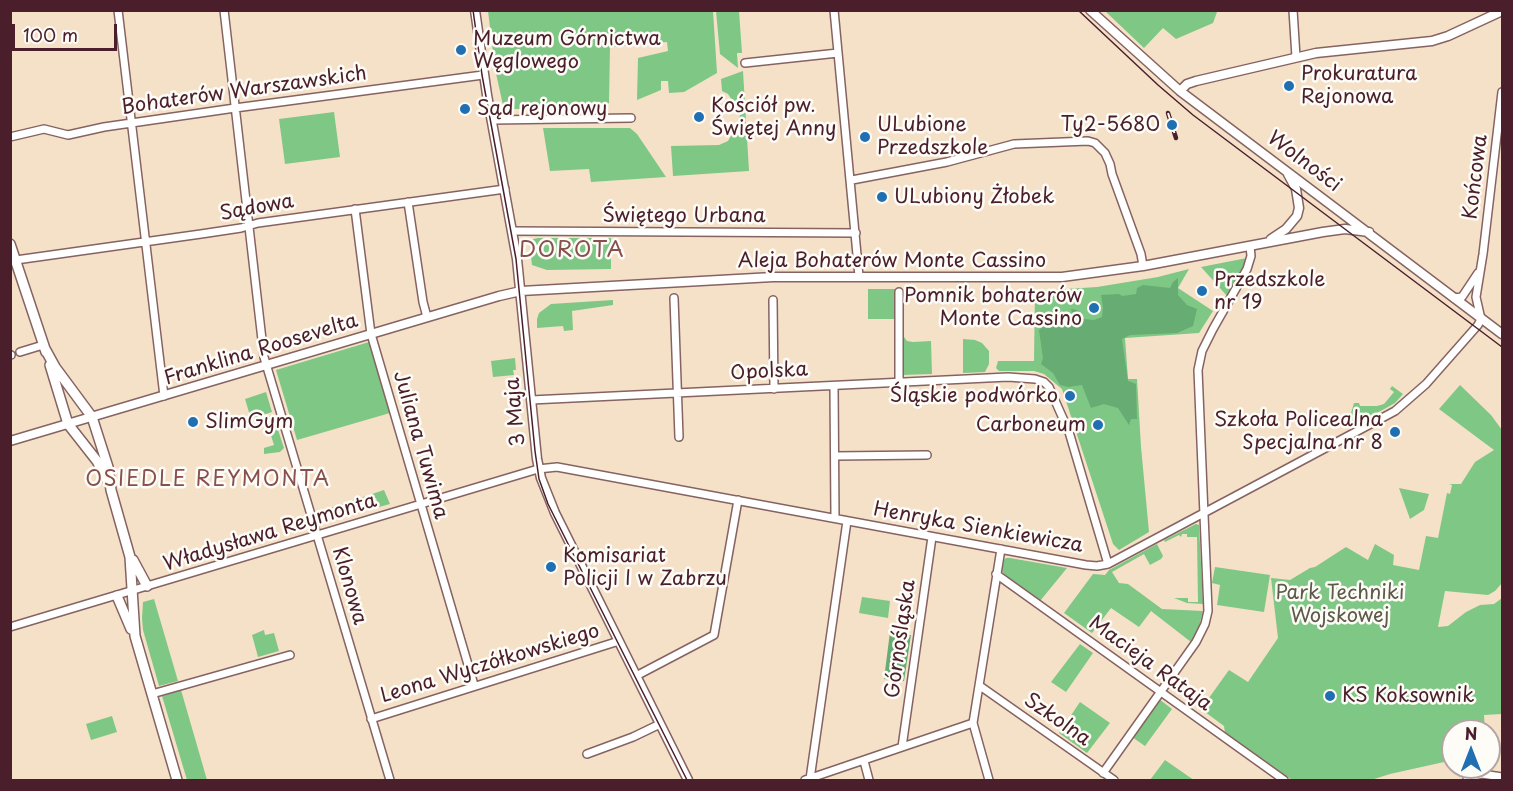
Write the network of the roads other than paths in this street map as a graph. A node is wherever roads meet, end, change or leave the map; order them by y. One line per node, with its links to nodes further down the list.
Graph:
1 (117, 10): 17 (street)
2 (224, 10): 14 (street, Klonowa)
3 (475, 10): 11 (street, 3 Maja)
4 (834, 10): 8 (street)
5 (1090, 10): 12 (street, Wolności)
6 (1293, 10): 9 (street)
7 (1503, 11): 9 (street)
8 (838, 53): 10 (street); 20 (street)
9 (1296, 57): 12 (street)
10 (745, 63)
11 (483, 75): 14 (street, Bohaterów Warszawskich); 16 (street, 3 Maja)
12 (1180, 91): 19 (street, Wolności)
13 (1503, 92): 36 (street, Końcowa)
14 (235, 108): 17 (street, Bohaterów Warszawskich); 25 (street, Klonowa)
15 (631, 118): 16 (street)
16 (492, 120): 21 (street, 3 Maja)
17 (130, 123): 18 (street, Bohaterów Warszawskich); 30 (street)
18 (10, 137)
19 (1282, 167): 24 (street, Wolności); 31 (street, Aleja Bohaterów Monte Cassino)
20 (852, 180): 29 (street); 35 (street)
21 (505, 189): 22 (street, Sądowa); 26 (street, 3 Maja)
22 (408, 202): 23 (street, Sądowa); 43 (street)
23 (355, 209): 25 (street, Sądowa); 45 (street, Juliana Tuwima)
24 (1343, 212): 27 (street); 28 (street, Wolności)
25 (249, 226): 30 (street, Sądowa); 49 (street, Klonowa)
26 (512, 231): 29 (street, Świętego Urbana); 38 (street, 3 Maja)
27 (1330, 231): 28 (street, Aleja Bohaterów Monte Cassino); 31 (street, Aleja Bohaterów Monte Cassino)
28 (1369, 232): 41 (street, Wolności)
29 (856, 233): 37 (street)
30 (145, 243): 34 (street, Sądowa); 54 (street)
31 (1261, 243): 33 (street, Aleja Bohaterów Monte Cassino)
32 (10, 244): 34 (main road)
33 (1250, 246): 35 (street, Aleja Bohaterów Monte Cassino); 66 (street)
34 (16, 260): 47 (main road)
35 (1143, 266): 37 (street, Aleja Bohaterów Monte Cassino)
36 (1482, 266): 41 (street, Końcowa); 44 (street, Końcowa)
37 (859, 276): 38 (street, Aleja Bohaterów Monte Cassino)
38 (521, 291): 43 (street, Franklina Roosevelta); 55 (street, 3 Maja)
39 (899, 292): 50 (street)
40 (674, 298): 53 (street)
41 (1454, 298): 44 (street, Wolności)
42 (773, 300): 52 (street)
43 (427, 317): 45 (street, Franklina Roosevelta)
44 (1481, 319): 46 (street, Wolności); 66 (street, Henryka Sienkiewicza)
45 (370, 334): 49 (street, Franklina Roosevelta); 65 (street, Juliana Tuwima)
46 (1503, 334)
47 (44, 346): 48 (street); 56 (main road); 57 (main road)
48 (20, 352)
49 (266, 366): 54 (street, Franklina Roosevelta); 69 (street, Klonowa)
50 (899, 383): 51 (street, Opolska); 73 (street, Opolska)
51 (834, 386): 52 (street, Opolska); 61 (street)
52 (774, 389): 53 (street, Opolska)
53 (677, 393): 55 (street, Opolska); 58 (street)
54 (164, 396): 56 (street, Franklina Roosevelta)
55 (531, 400): 62 (street, 3 Maja)
56 (92, 417): 57 (street, Franklina Roosevelta); 63 (main road)
57 (68, 424): 59 (street, Franklina Roosevelta); 63 (main road)
58 (679, 437)
59 (10, 441)
60 (927, 455): 61 (street)
61 (835, 456): 67 (street)
62 (538, 469): 64 (street, Henryka Sienkiewicza); 65 (street, Władysława Reymonta); 79 (street, 3 Maja)
63 (111, 490): 72 (main road)
64 (738, 500): 67 (street, Henryka Sienkiewicza); 82 (street)
65 (421, 505): 69 (street, Władysława Reymonta); 83 (street, Juliana Tuwima)
66 (1203, 513): 73 (street, Henryka Sienkiewicza); 85 (street)
67 (835, 519): 68 (street, Henryka Sienkiewicza)
68 (847, 521): 70 (street, Henryka Sienkiewicza); 98 (street)
69 (317, 536): 75 (street, Władysława Reymonta); 87 (street, Klonowa)
70 (932, 537): 71 (street, Henryka Sienkiewicza); 90 (street, Górnośląska)
71 (1001, 549): 73 (street, Henryka Sienkiewicza); 74 (street)
72 (129, 552): 75 (main road); 76 (main road)
73 (1108, 564)
74 (996, 574): 84 (street); 85 (street, Macieja Rataja)
75 (147, 586): 76 (street, Władysława Reymonta)
76 (132, 591): 77 (street, Władysława Reymonta); 80 (main road)
77 (117, 596): 78 (street, Władysława Reymonta); 80 (main road)
78 (10, 627)
79 (619, 641): 82 (street, 3 Maja); 83 (street, Leona Wyczółkowskiego)
80 (136, 642): 86 (main road)
81 (290, 654): 86 (street)
82 (636, 676): 89 (street, 3 Maja)
83 (474, 685): 87 (street, Leona Wyczółkowskiego)
84 (980, 686): 88 (street); 93 (street, Szkolna)
85 (1161, 691): 93 (street); 102 (street, Macieja Rataja)
86 (152, 694): 95 (main road)
87 (371, 718): 96 (street, Klonowa)
88 (973, 723): 90 (street); 100 (street)
89 (660, 724): 91 (street); 97 (street, 3 Maja)
90 (902, 747): 92 (street)
91 (587, 754)
92 (864, 761): 98 (street); 99 (street)
93 (1103, 773): 101 (street, Szkolna)
94 (1503, 777): 103 (street)
95 (177, 780)
96 (390, 780)
97 (688, 780)
98 (808, 780)
99 (869, 780)
100 (989, 780)
101 (1114, 780)
102 (1284, 780)
103 (1467, 780)

